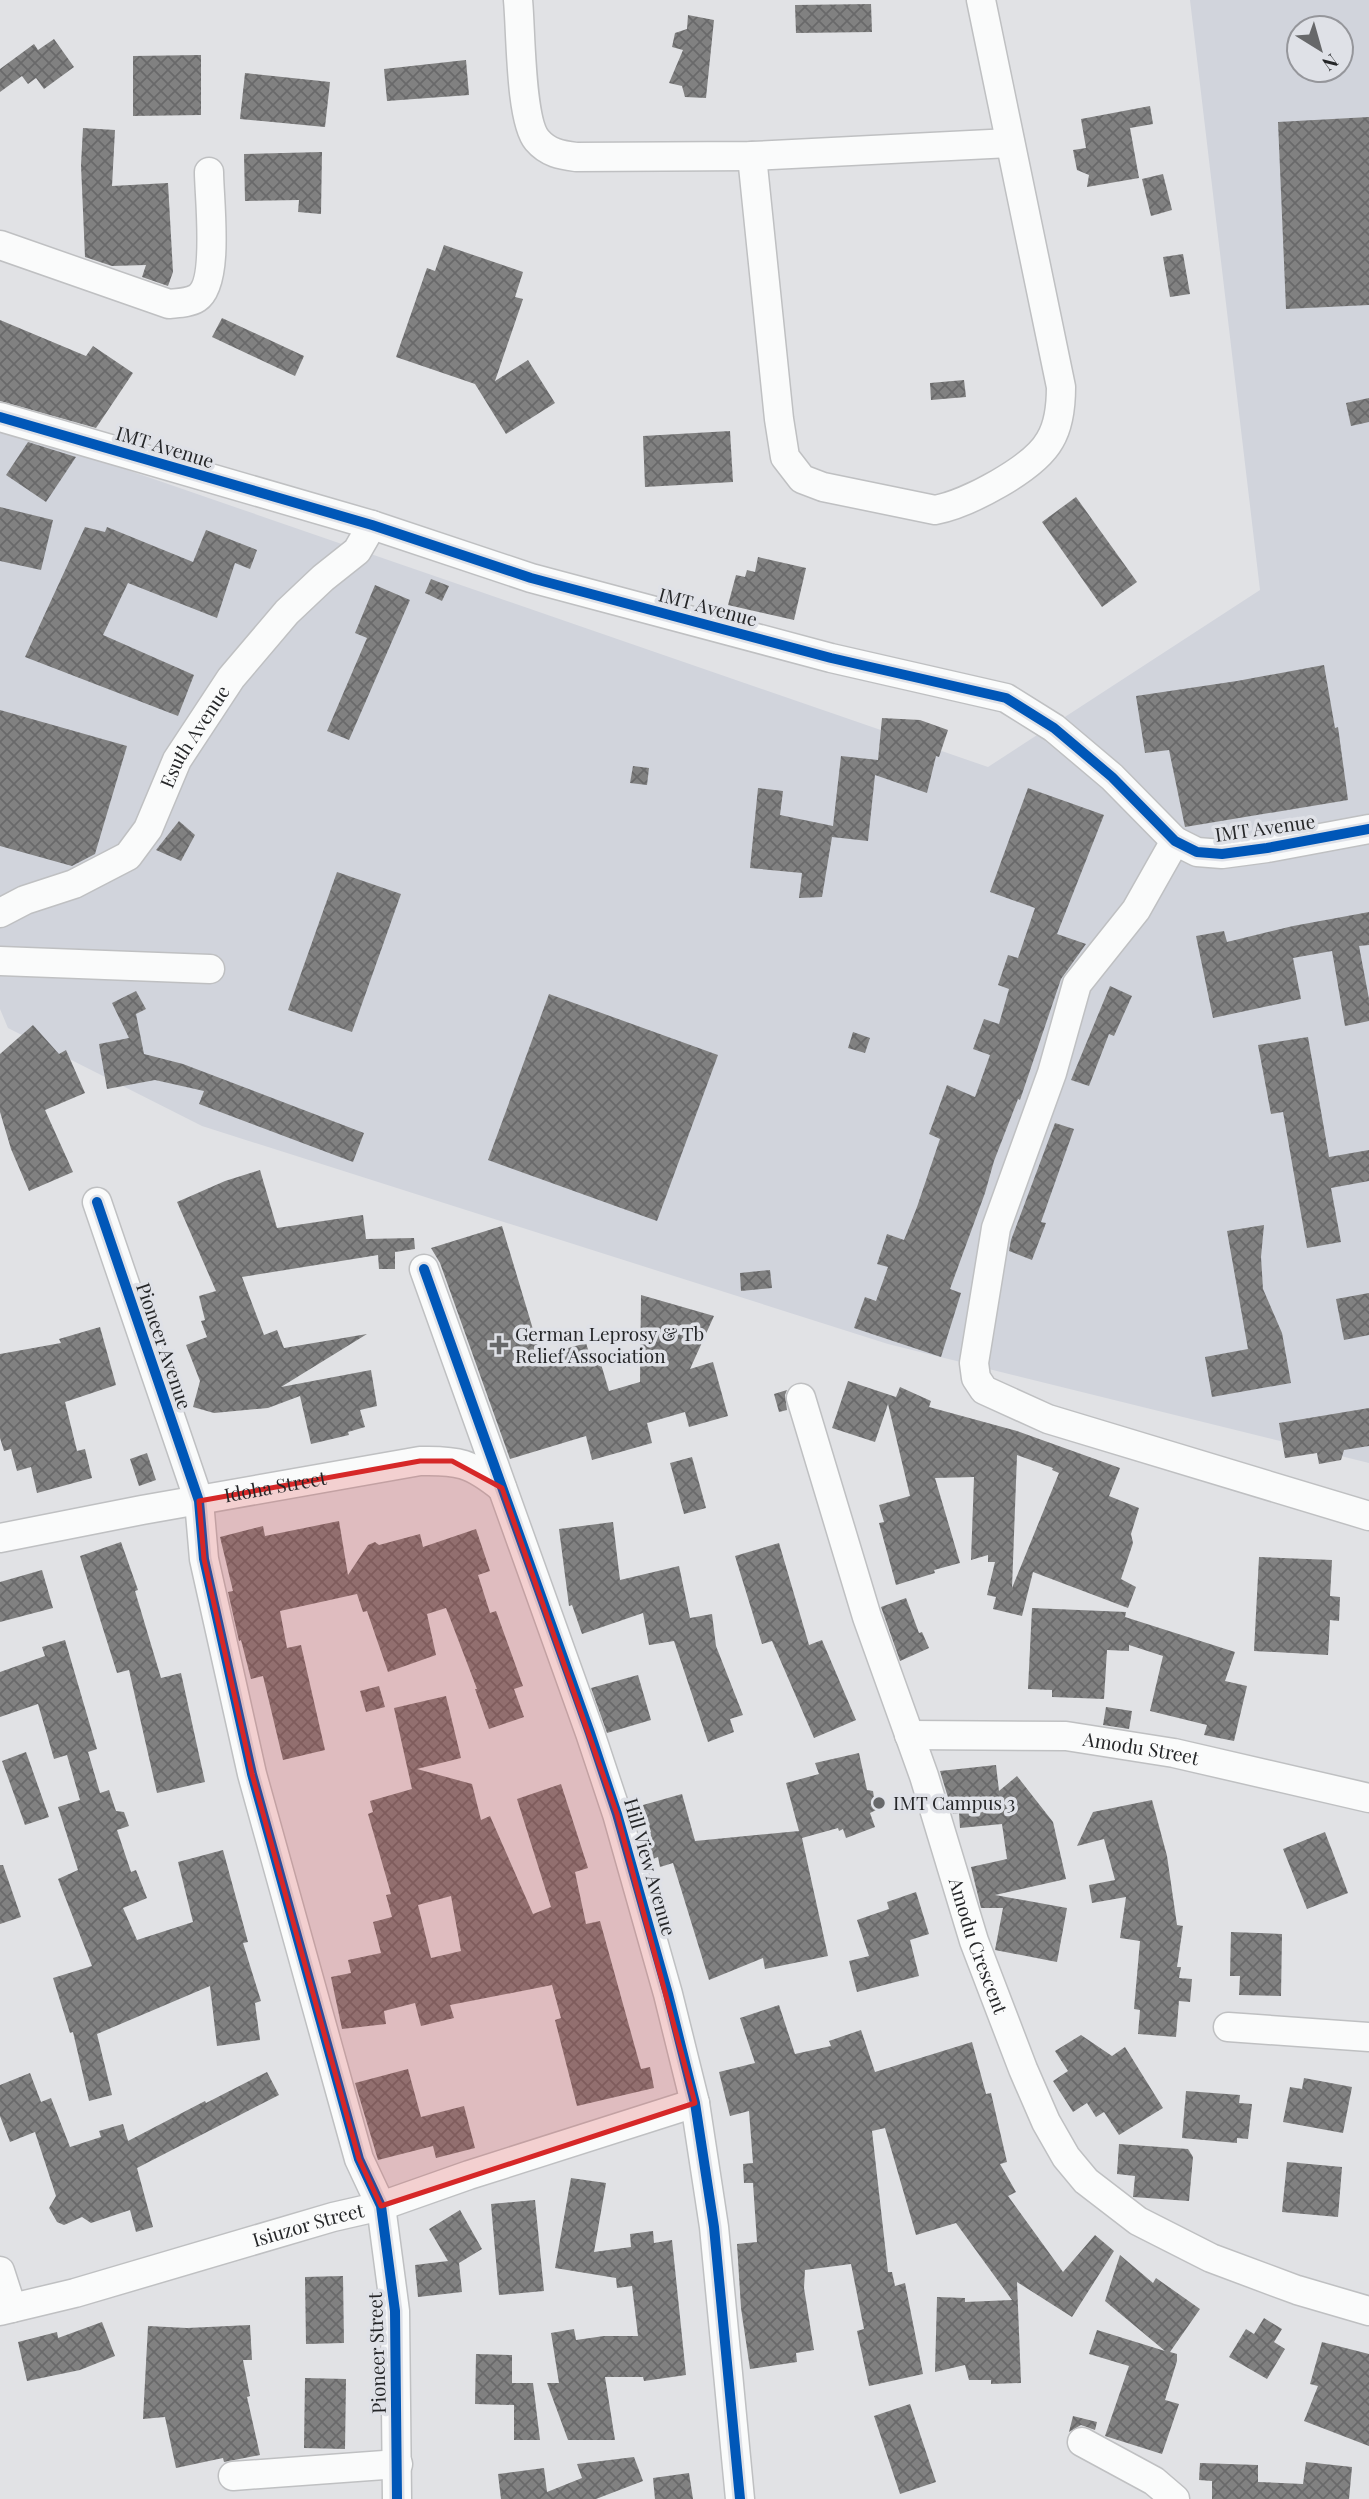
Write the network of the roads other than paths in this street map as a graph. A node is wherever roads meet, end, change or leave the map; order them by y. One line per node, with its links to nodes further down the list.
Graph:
1 (518, 0): 4 (street)
2 (981, 0): 3 (street)
3 (1010, 143): 4 (street); 4 (street)
4 (752, 156)
5 (209, 173): 6 (street)
6 (0, 245)
7 (0, 417): 8 (street, IMT Avenue)
8 (372, 525): 10 (street, IMT Avenue); 11 (street, Esuth Avenue)
9 (1369, 829): 10 (street, IMT Avenue)
10 (1175, 841): 19 (street)
11 (0, 914)
12 (0, 961): 13 (street)
13 (211, 969)
14 (97, 1202): 18 (street, Pioneer Avenue)
15 (424, 1269): 17 (street, Hill View Avenue)
16 (801, 1398): 21 (street, Amodu Crescent)
17 (502, 1488): 18 (street, Idoha Street); 25 (street, Hill View Avenue)
18 (198, 1501): 20 (street, Idoha Street); 26 (street, Pioneer Avenue)
19 (1369, 1516)
20 (0, 1538)
21 (909, 1735): 22 (street, Amodu Street); 29 (street, Amodu Crescent)
22 (1369, 1798)
23 (1228, 2027): 24 (street)
24 (1369, 2037)
25 (695, 2104): 26 (street, Isiuzor Street); 34 (street, Hill View Avenue)
26 (381, 2206): 28 (street, Isiuzor Street); 31 (street, Pioneer Street)
27 (0, 2270): 28 (street)
28 (6, 2310)
29 (1369, 2311)
30 (1082, 2442): 35 (street)
31 (398, 2464): 32 (street); 33 (street, Pioneer Street)
32 (233, 2476)
33 (397, 2499)
34 (740, 2499)
35 (1175, 2499)

